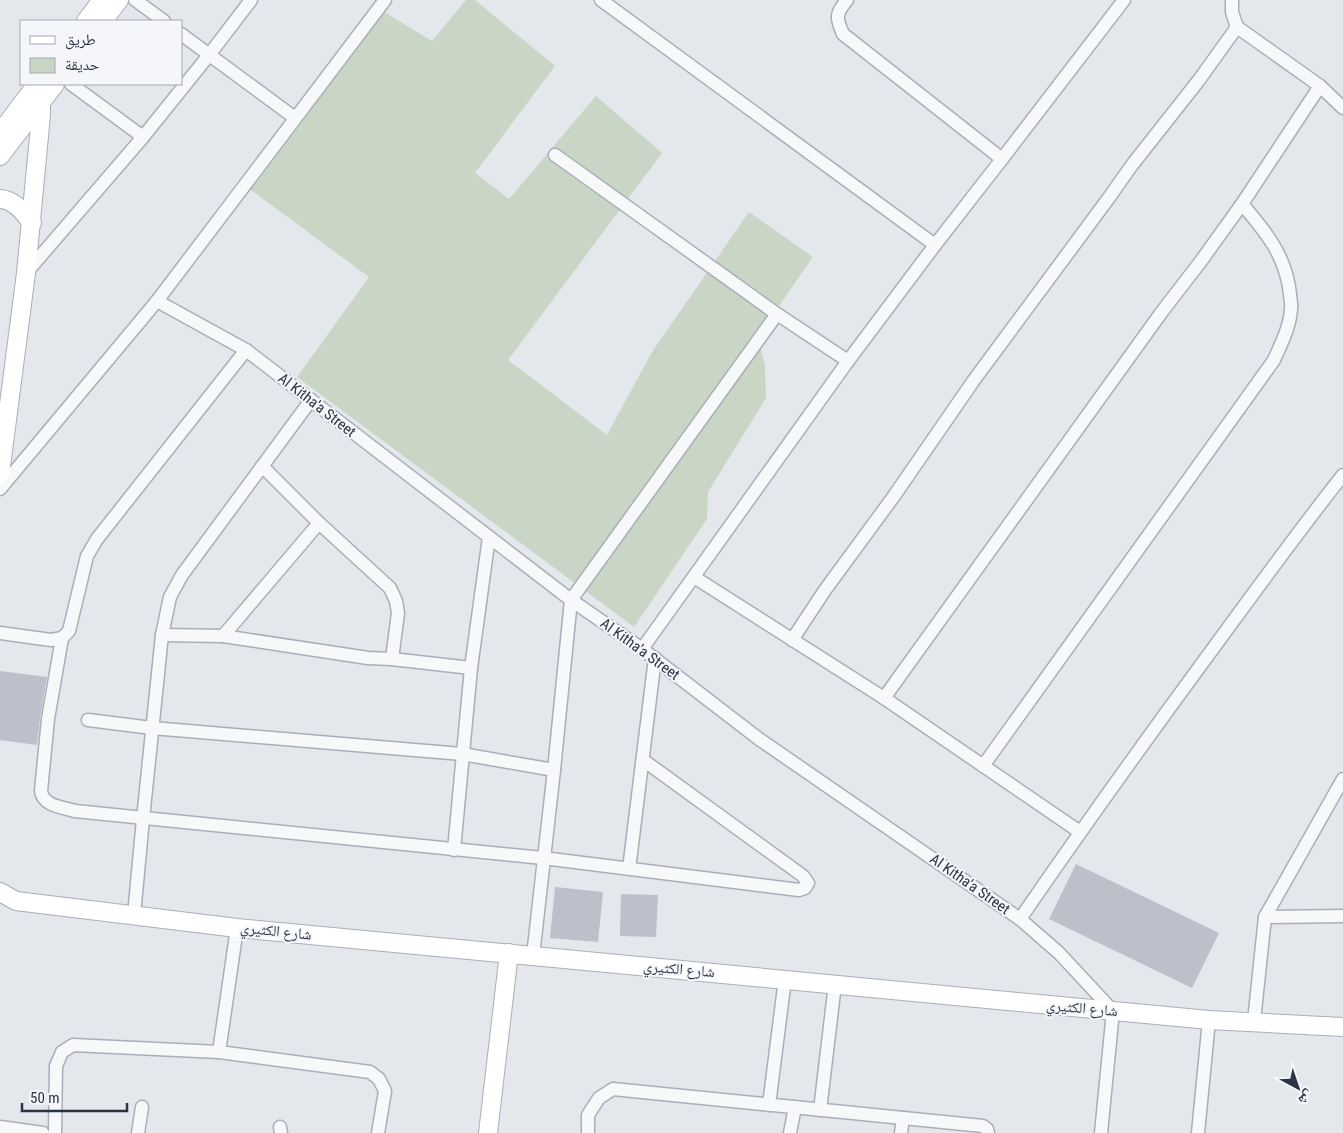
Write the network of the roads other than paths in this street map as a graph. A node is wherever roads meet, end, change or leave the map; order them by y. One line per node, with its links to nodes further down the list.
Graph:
1 (102, 0): 10 (main road)
2 (119, 0): 11 (main road)
3 (135, 0): 12 (street)
4 (251, 0): 15 (street)
5 (384, 0): 23 (street)
6 (601, 0): 32 (street)
7 (846, 0): 28 (street)
8 (1124, 0): 28 (street)
9 (1232, 0): 13 (street)
10 (87, 20)
11 (104, 20)
12 (163, 20)
13 (1237, 27): 20 (street); 51 (street)
14 (182, 35): 15 (street)
15 (209, 55): 23 (street); 25 (street)
16 (38, 85): 24 (main road)
17 (39, 85): 21 (main road)
18 (54, 85): 21 (main road)
19 (72, 85): 25 (street)
20 (1320, 86): 22 (street); 30 (street)
21 (42, 102): 27 (main road); 31 (main road)
22 (1343, 108)
23 (295, 118): 34 (street)
24 (0, 133)
25 (144, 137): 33 (street)
26 (555, 155): 35 (street)
27 (0, 156)
28 (1002, 160): 32 (street)
29 (0, 199): 31 (main road)
30 (1242, 204): 56 (street); 61 (street)
31 (32, 223): 33 (main road)
32 (935, 245): 37 (street)
33 (26, 274): 40 (main road)
34 (157, 301): 36 (street, Al Kitha'a Street); 42 (street)
35 (777, 314): 37 (street); 46 (street)
36 (246, 350): 38 (street, Al Kitha'a Street); 50 (street)
37 (848, 361): 45 (street)
38 (311, 400): 39 (street); 44 (street, Al Kitha'a Street)
39 (262, 466): 43 (street); 48 (street)
40 (0, 474)
41 (1343, 475): 65 (street)
42 (0, 490)
43 (319, 523): 49 (street); 54 (street)
44 (489, 537): 46 (street, Al Kitha'a Street); 55 (street)
45 (694, 577): 51 (street); 52 (street)
46 (571, 600): 52 (street, Al Kitha'a Street); 62 (street)
47 (0, 633): 50 (street)
48 (162, 635): 49 (street); 58 (street)
49 (223, 636): 54 (street)
50 (62, 638): 64 (street)
51 (792, 640): 56 (street)
52 (642, 649): 53 (street, Al Kitha'a Street)
53 (655, 658): 60 (street); 74 (street, Al Kitha'a Street)
54 (392, 659): 55 (street)
55 (471, 668): 59 (street)
56 (884, 698): 61 (street)
57 (88, 720): 58 (street)
58 (152, 728): 59 (street); 64 (street)
59 (462, 754): 62 (street); 66 (street)
60 (643, 760): 68 (street); 68 (street)
61 (983, 766): 65 (street)
62 (554, 770): 67 (street)
63 (1343, 779): 73 (street)
64 (143, 818): 66 (street); 71 (street)
65 (1080, 832): 74 (street)
66 (454, 850): 67 (street)
67 (543, 858): 68 (street); 77 (street)
68 (629, 869)
69 (0, 892): 70 (main road, شارع الكثيري)
70 (8, 904): 71 (main road, شارع الكثيري)
71 (134, 915): 75 (main road, شارع الكثيري)
72 (1343, 916): 73 (street)
73 (1265, 917): 82 (street)
74 (1020, 918): 80 (street, Al Kitha'a Street)
75 (237, 928): 76 (main road, شارع الكثيري); 84 (street)
76 (509, 953): 77 (main road, شارع الكثيري); 95 (main road)
77 (532, 956): 78 (main road, شارع الكثيري)
78 (784, 979): 79 (main road, شارع الكثيري); 85 (street)
79 (835, 984): 80 (main road, شارع الكثيري); 88 (street)
80 (1113, 1010): 81 (main road, شارع الكثيري); 100 (street)
81 (1209, 1020): 82 (main road, شارع الكثيري); 101 (street)
82 (1254, 1021): 83 (main road, شارع الكثيري)
83 (1343, 1027)
84 (219, 1052): 92 (street); 94 (street)
85 (769, 1105): 87 (street); 96 (street)
86 (142, 1107): 93 (street)
87 (795, 1107): 88 (street); 97 (street)
88 (820, 1110): 89 (street)
89 (903, 1118): 98 (street); 99 (street)
90 (0, 1127): 91 (street)
91 (43, 1133)
92 (55, 1133)
93 (138, 1133)
94 (378, 1133)
95 (488, 1133)
96 (588, 1133)
97 (790, 1133)
98 (901, 1133)
99 (988, 1133)
100 (1101, 1133)
101 (1198, 1133)

